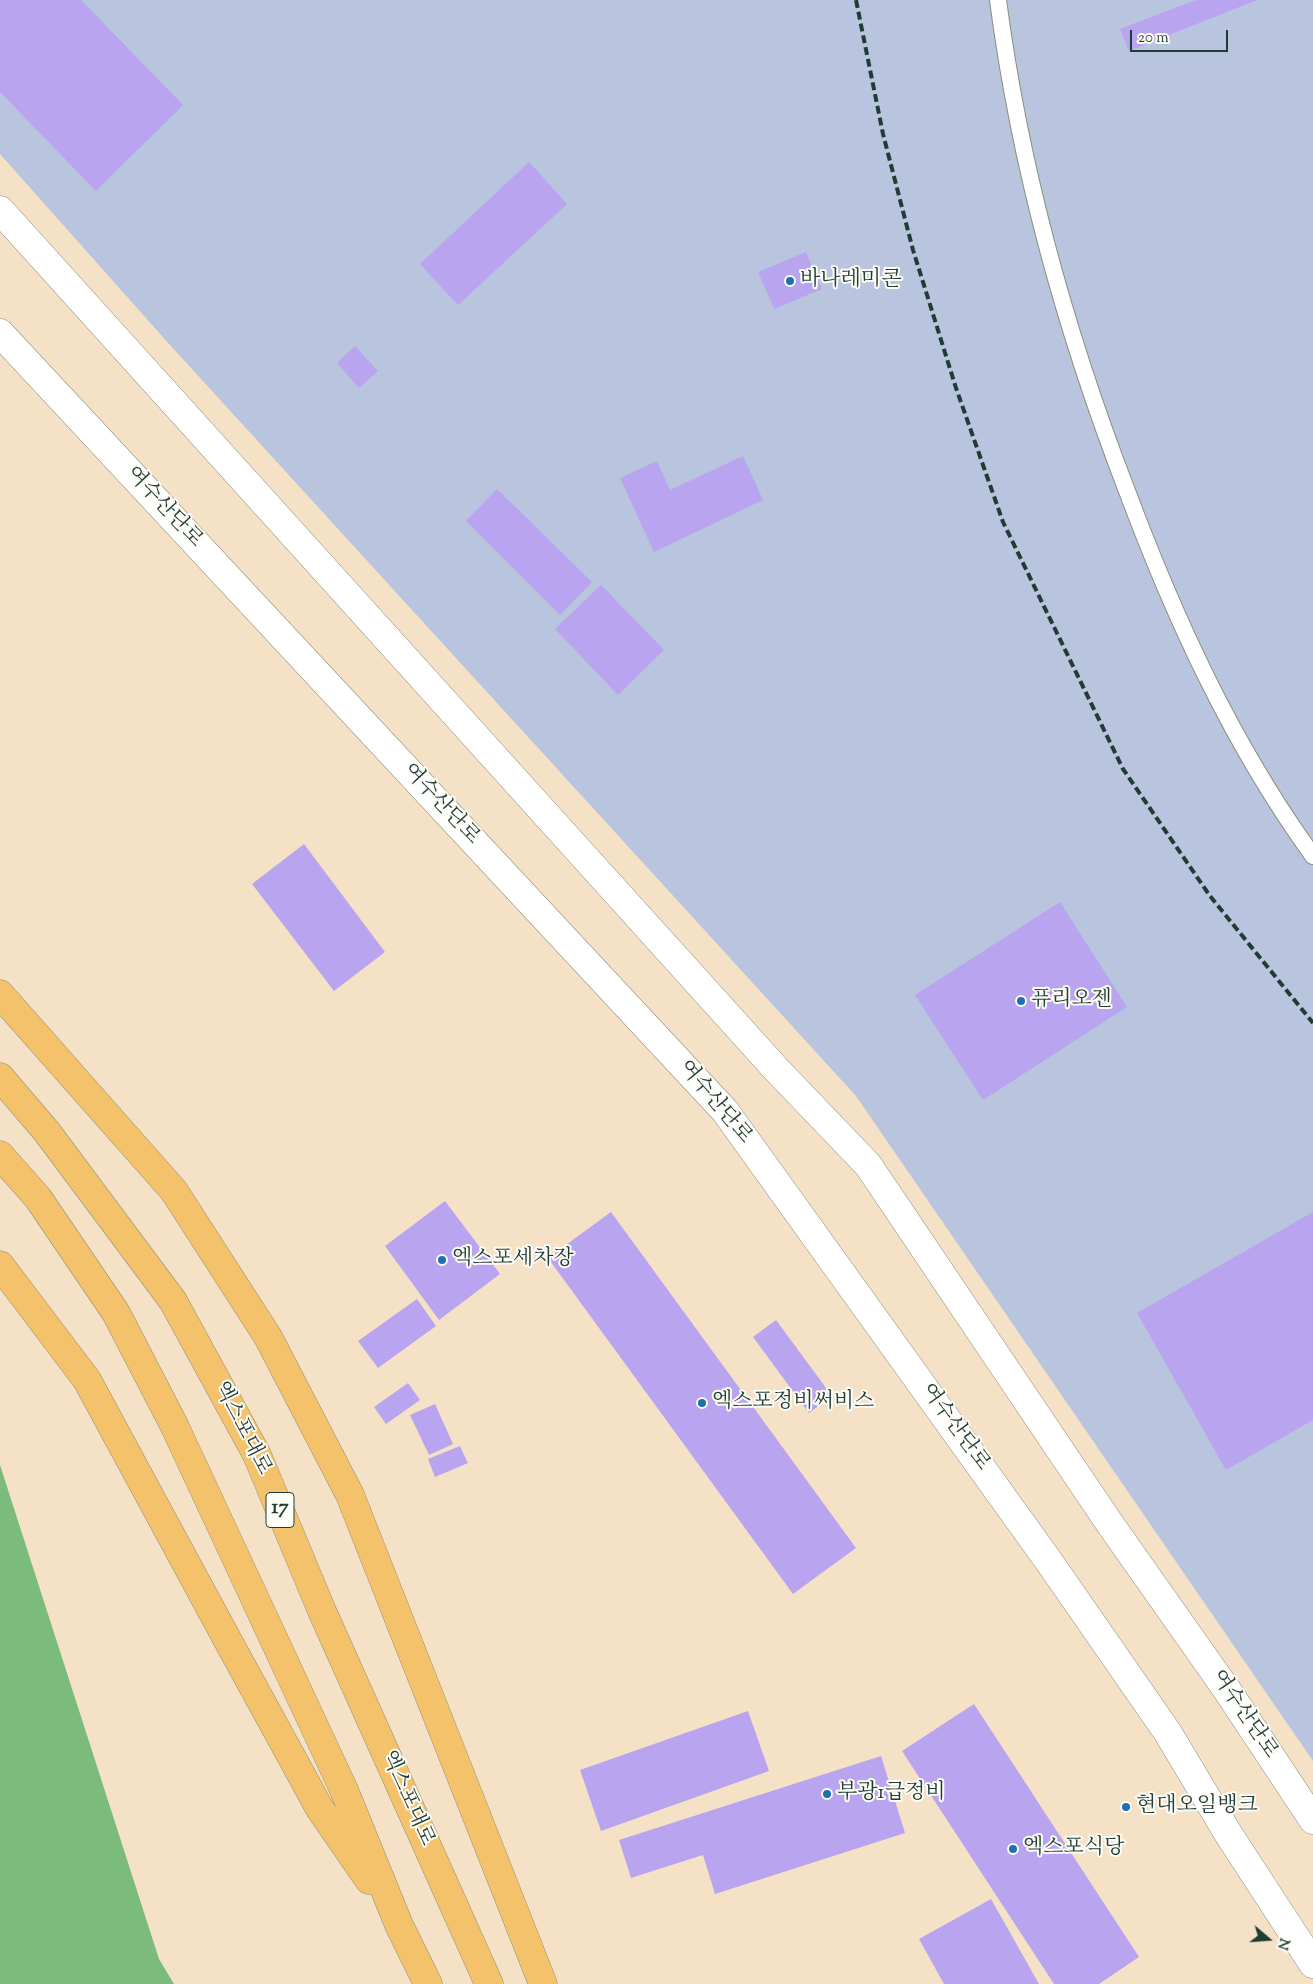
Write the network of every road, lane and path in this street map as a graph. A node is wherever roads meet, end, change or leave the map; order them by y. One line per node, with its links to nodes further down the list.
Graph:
1 (998, 0): 4 (lane)
2 (0, 210): 9 (street, 여수산단로)
3 (0, 332): 11 (street, 여수산단로)
4 (1313, 856)
5 (0, 994): 14 (highway)
6 (0, 1077): 13 (highway, 엑스포대로 / 17)
7 (0, 1155): 10 (highway)
8 (0, 1265): 10 (highway)
9 (1313, 1820)
10 (399, 1925): 12 (highway)
11 (1313, 1964)
12 (428, 1984)
13 (489, 1984)
14 (543, 1984)

